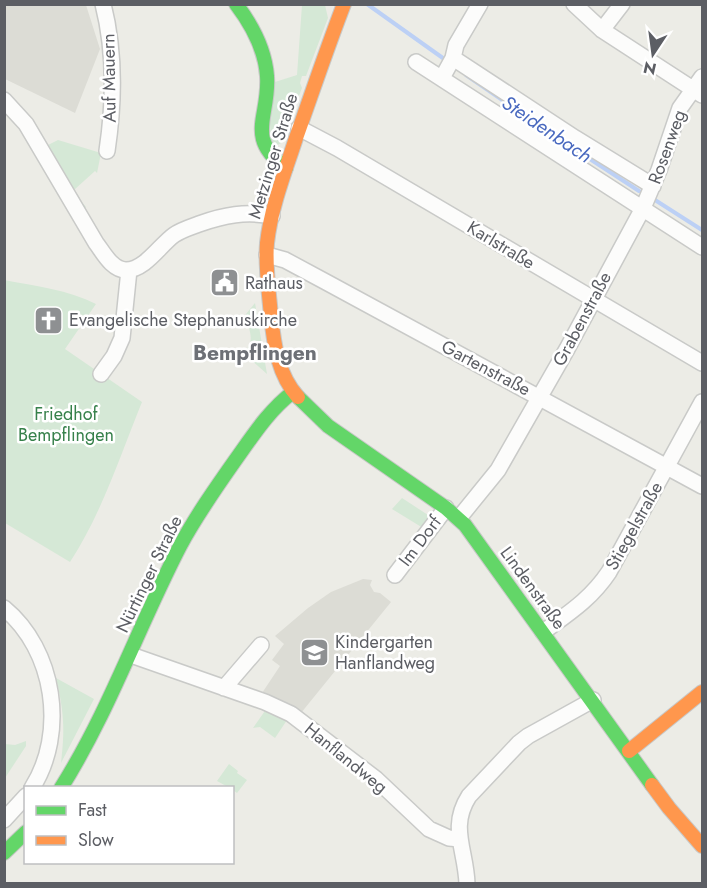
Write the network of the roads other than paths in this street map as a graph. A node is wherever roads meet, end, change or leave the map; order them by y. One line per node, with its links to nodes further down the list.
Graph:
1 (103, 4): 14 (street, Auf Mauern)
2 (236, 4): 15 (street)
3 (344, 4): 13 (street, Metzinger Straße)
4 (480, 4): 8 (street)
5 (574, 4): 7 (street)
6 (622, 4): 7 (street)
7 (602, 30): 11 (street)
8 (453, 57): 10 (street); 16 (street)
9 (416, 62): 10 (street)
10 (442, 78): 17 (street)
11 (699, 87): 16 (street, Rosenweg)
12 (4, 100): 21 (street)
13 (299, 128): 15 (street, Metzinger Straße); 22 (street, Karlstraße)
14 (107, 151)
15 (285, 168): 18 (street, Metzinger Straße)
16 (653, 186): 17 (street, Rosenweg)
17 (643, 207): 19 (street); 22 (street, Grabenstraße)
18 (272, 216): 20 (street, Metzinger Straße); 21 (street)
19 (702, 247)
20 (267, 255): 25 (street, Metzinger Straße); 26 (street, Gartenstraße)
21 (129, 270): 24 (street)
22 (593, 299): 23 (street, Karlstraße); 26 (street, Grabenstraße)
23 (702, 363)
24 (101, 374)
25 (293, 392): 30 (street, Lindenstraße); 36 (street, Nürtinger Straße)
26 (539, 397): 28 (street, Gartenstraße); 31 (street, Grabenstraße)
27 (702, 402): 28 (street, Stiegelstraße)
28 (666, 468): 29 (street, Gartenstraße); 34 (street, Stiegelstraße)
29 (702, 486)
30 (446, 508): 31 (street, Lindenstraße); 32 (street, Im Dorf)
31 (459, 518): 34 (street, Lindenstraße)
32 (395, 575)
33 (4, 608): 41 (street)
34 (543, 632): 39 (street, Lindenstraße)
35 (261, 645): 37 (street)
36 (130, 655): 37 (street, Hanflandweg); 42 (street, Nürtinger Straße)
37 (224, 688): 46 (street, Hanflandweg)
38 (702, 692): 40 (street)
39 (593, 700): 40 (street, Lindenstraße); 46 (street)
40 (628, 751): 47 (street, Lindenstraße)
41 (33, 786)
42 (62, 786)
43 (24, 798): 44 (street)
44 (4, 820)
45 (24, 834): 48 (street)
46 (460, 839): 49 (street)
47 (702, 846)
48 (4, 853)
49 (467, 884)

